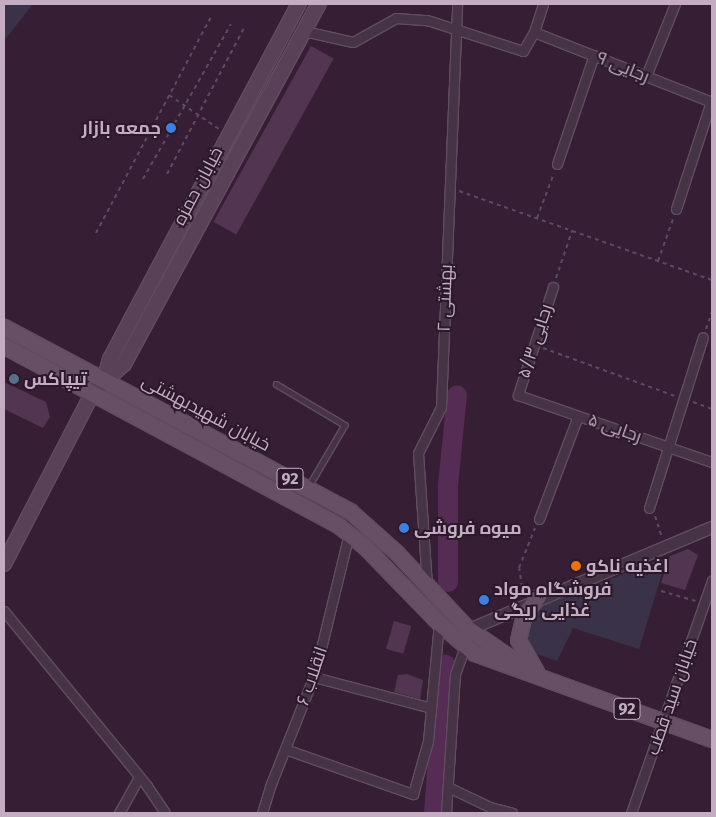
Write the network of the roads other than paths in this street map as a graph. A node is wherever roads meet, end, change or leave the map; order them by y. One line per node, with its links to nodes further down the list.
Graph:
1 (299, 4): 18 (main road, خیابان حمزه)
2 (319, 4): 7 (main road, خیابان حمزه)
3 (457, 4): 6 (street, بهشتی ۲)
4 (543, 4): 8 (street)
5 (676, 4): 10 (street)
6 (456, 28): 7 (street); 8 (street); 32 (street, بهشتی ۲)
7 (304, 30): 18 (main road, خیابان حمزه)
8 (534, 32): 9 (street, رجایی ۹)
9 (594, 55): 10 (street, رجایی ۹); 12 (street)
10 (646, 76): 11 (street, رجایی ۹)
11 (711, 101): 13 (street)
12 (557, 164)
13 (676, 209)
14 (553, 287): 21 (street, رجایی ۵/۳)
15 (4, 327): 18 (main road, خیابان شهیدبهشتی / 92)
16 (703, 337): 23 (street)
17 (4, 346): 20 (main road, خیابان شهیدبهشتی / 92)
18 (104, 380): 20 (main road, خیابان حمزه); 25 (main road, خیابان شهیدبهشتی / 92)
19 (276, 384): 25 (lane)
20 (93, 392): 29 (main road, خیابان شهیدبهشتی / 92); 30 (main road, خیابان حمزه)
21 (518, 395): 22 (street, رجایی ۵)
22 (578, 416): 23 (street, رجایی ۵); 27 (street)
23 (669, 447): 24 (street, رجایی ۵); 26 (street)
24 (712, 462)
25 (308, 489): 32 (main road, خیابان شهیدبهشتی / 92)
26 (650, 508)
27 (539, 519)
28 (712, 527): 33 (street)
29 (349, 534): 35 (main road, خیابان شهیدبهشتی / 92); 38 (street, انقلاب ۶)
30 (4, 564)
31 (712, 581): 41 (street, خیابان سید قطب)
32 (428, 587): 36 (main road, خیابان شهیدبهشتی / 92)
33 (531, 600): 36 (street); 39 (main road)
34 (4, 611): 44 (street)
35 (439, 623): 37 (main road, خیابان شهیدبهشتی / 92); 40 (street)
36 (467, 628): 37 (street); 39 (main road, خیابان شهیدبهشتی / 92)
37 (460, 642): 39 (main road, خیابان شهیدبهشتی / 92); 45 (street)
38 (314, 677): 40 (street); 43 (street, انقلاب ۶)
39 (541, 679): 41 (main road, خیابان شهیدبهشتی / 92)
40 (431, 708): 43 (street)
41 (663, 722): 42 (main road, خیابان شهیدبهشتی / 92); 51 (street, خیابان سید قطب)
42 (712, 739)
43 (285, 749): 48 (street, انقلاب ۶)
44 (139, 777): 46 (street); 47 (street)
45 (448, 787): 49 (street); 50 (street)
46 (119, 813)
47 (164, 813)
48 (262, 813)
49 (446, 813)
50 (512, 813)
51 (631, 813)

